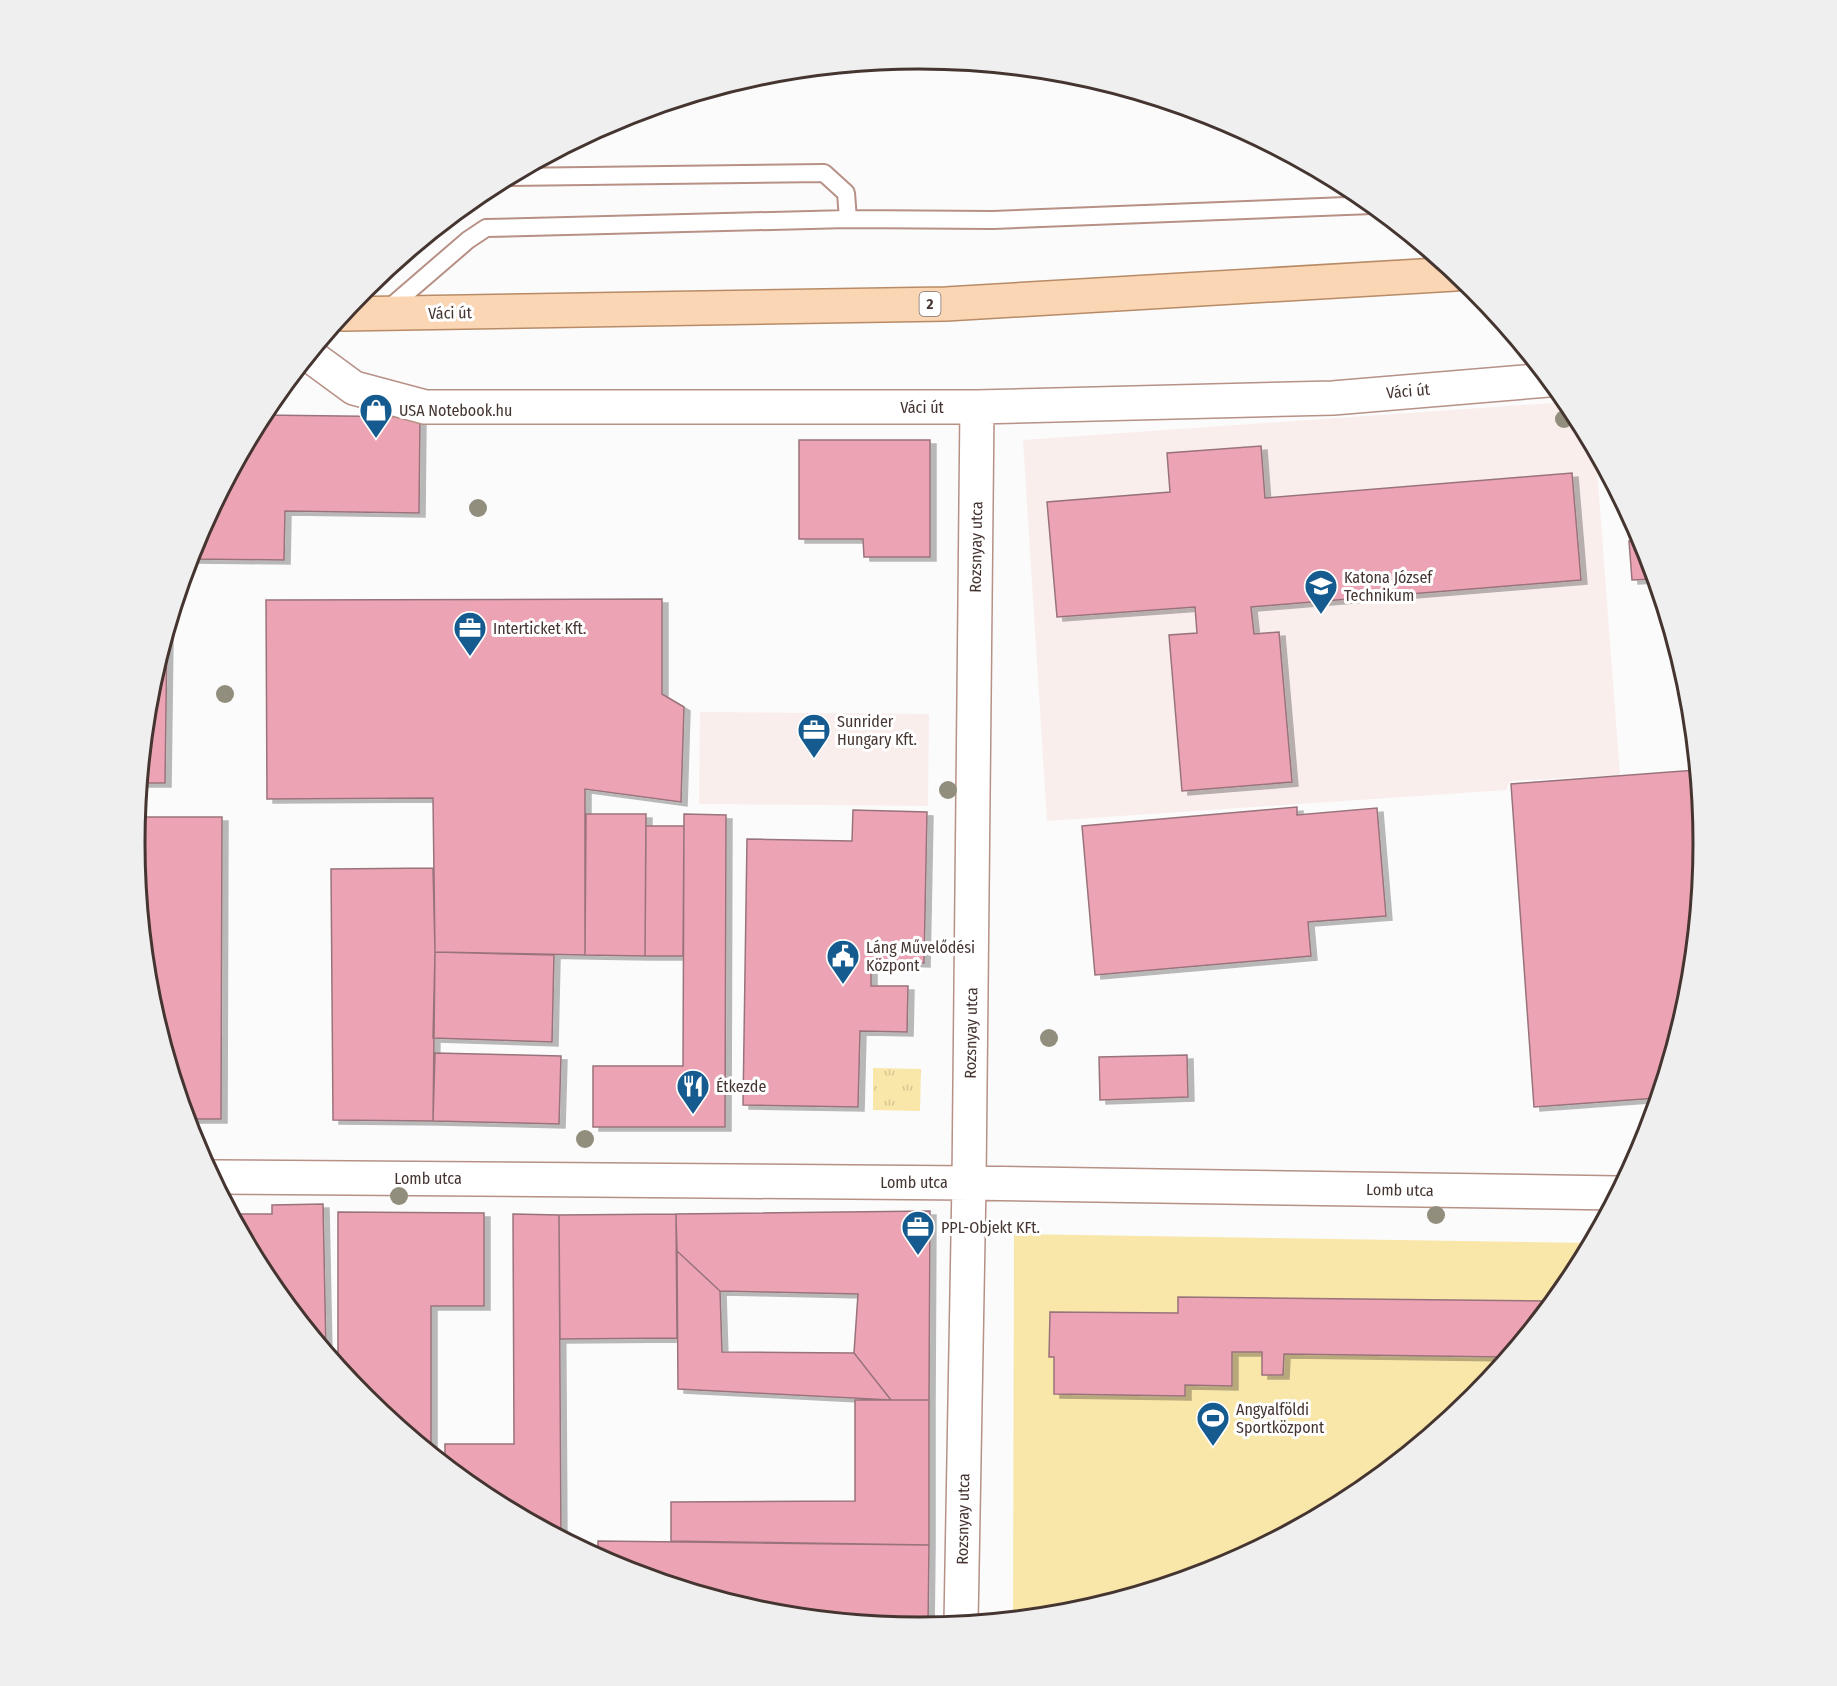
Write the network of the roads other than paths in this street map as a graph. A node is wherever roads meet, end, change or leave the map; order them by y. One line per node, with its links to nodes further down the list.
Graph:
1 (525, 177): 3 (lane)
2 (1358, 206): 3 (lane)
3 (848, 219): 6 (lane)
4 (1443, 275): 6 (main road, Váci út / 2)
5 (354, 314): 6 (main road, Váci út / 2)
6 (376, 314)
7 (315, 359): 9 (street, Váci út)
8 (1539, 381): 9 (street, Váci út)
9 (977, 407): 11 (street, Rozsnyay utca)
10 (220, 1177): 11 (street, Lomb utca)
11 (969, 1183): 12 (street, Lomb utca); 13 (street, Rozsnyay utca)
12 (1609, 1193)
13 (961, 1615)

